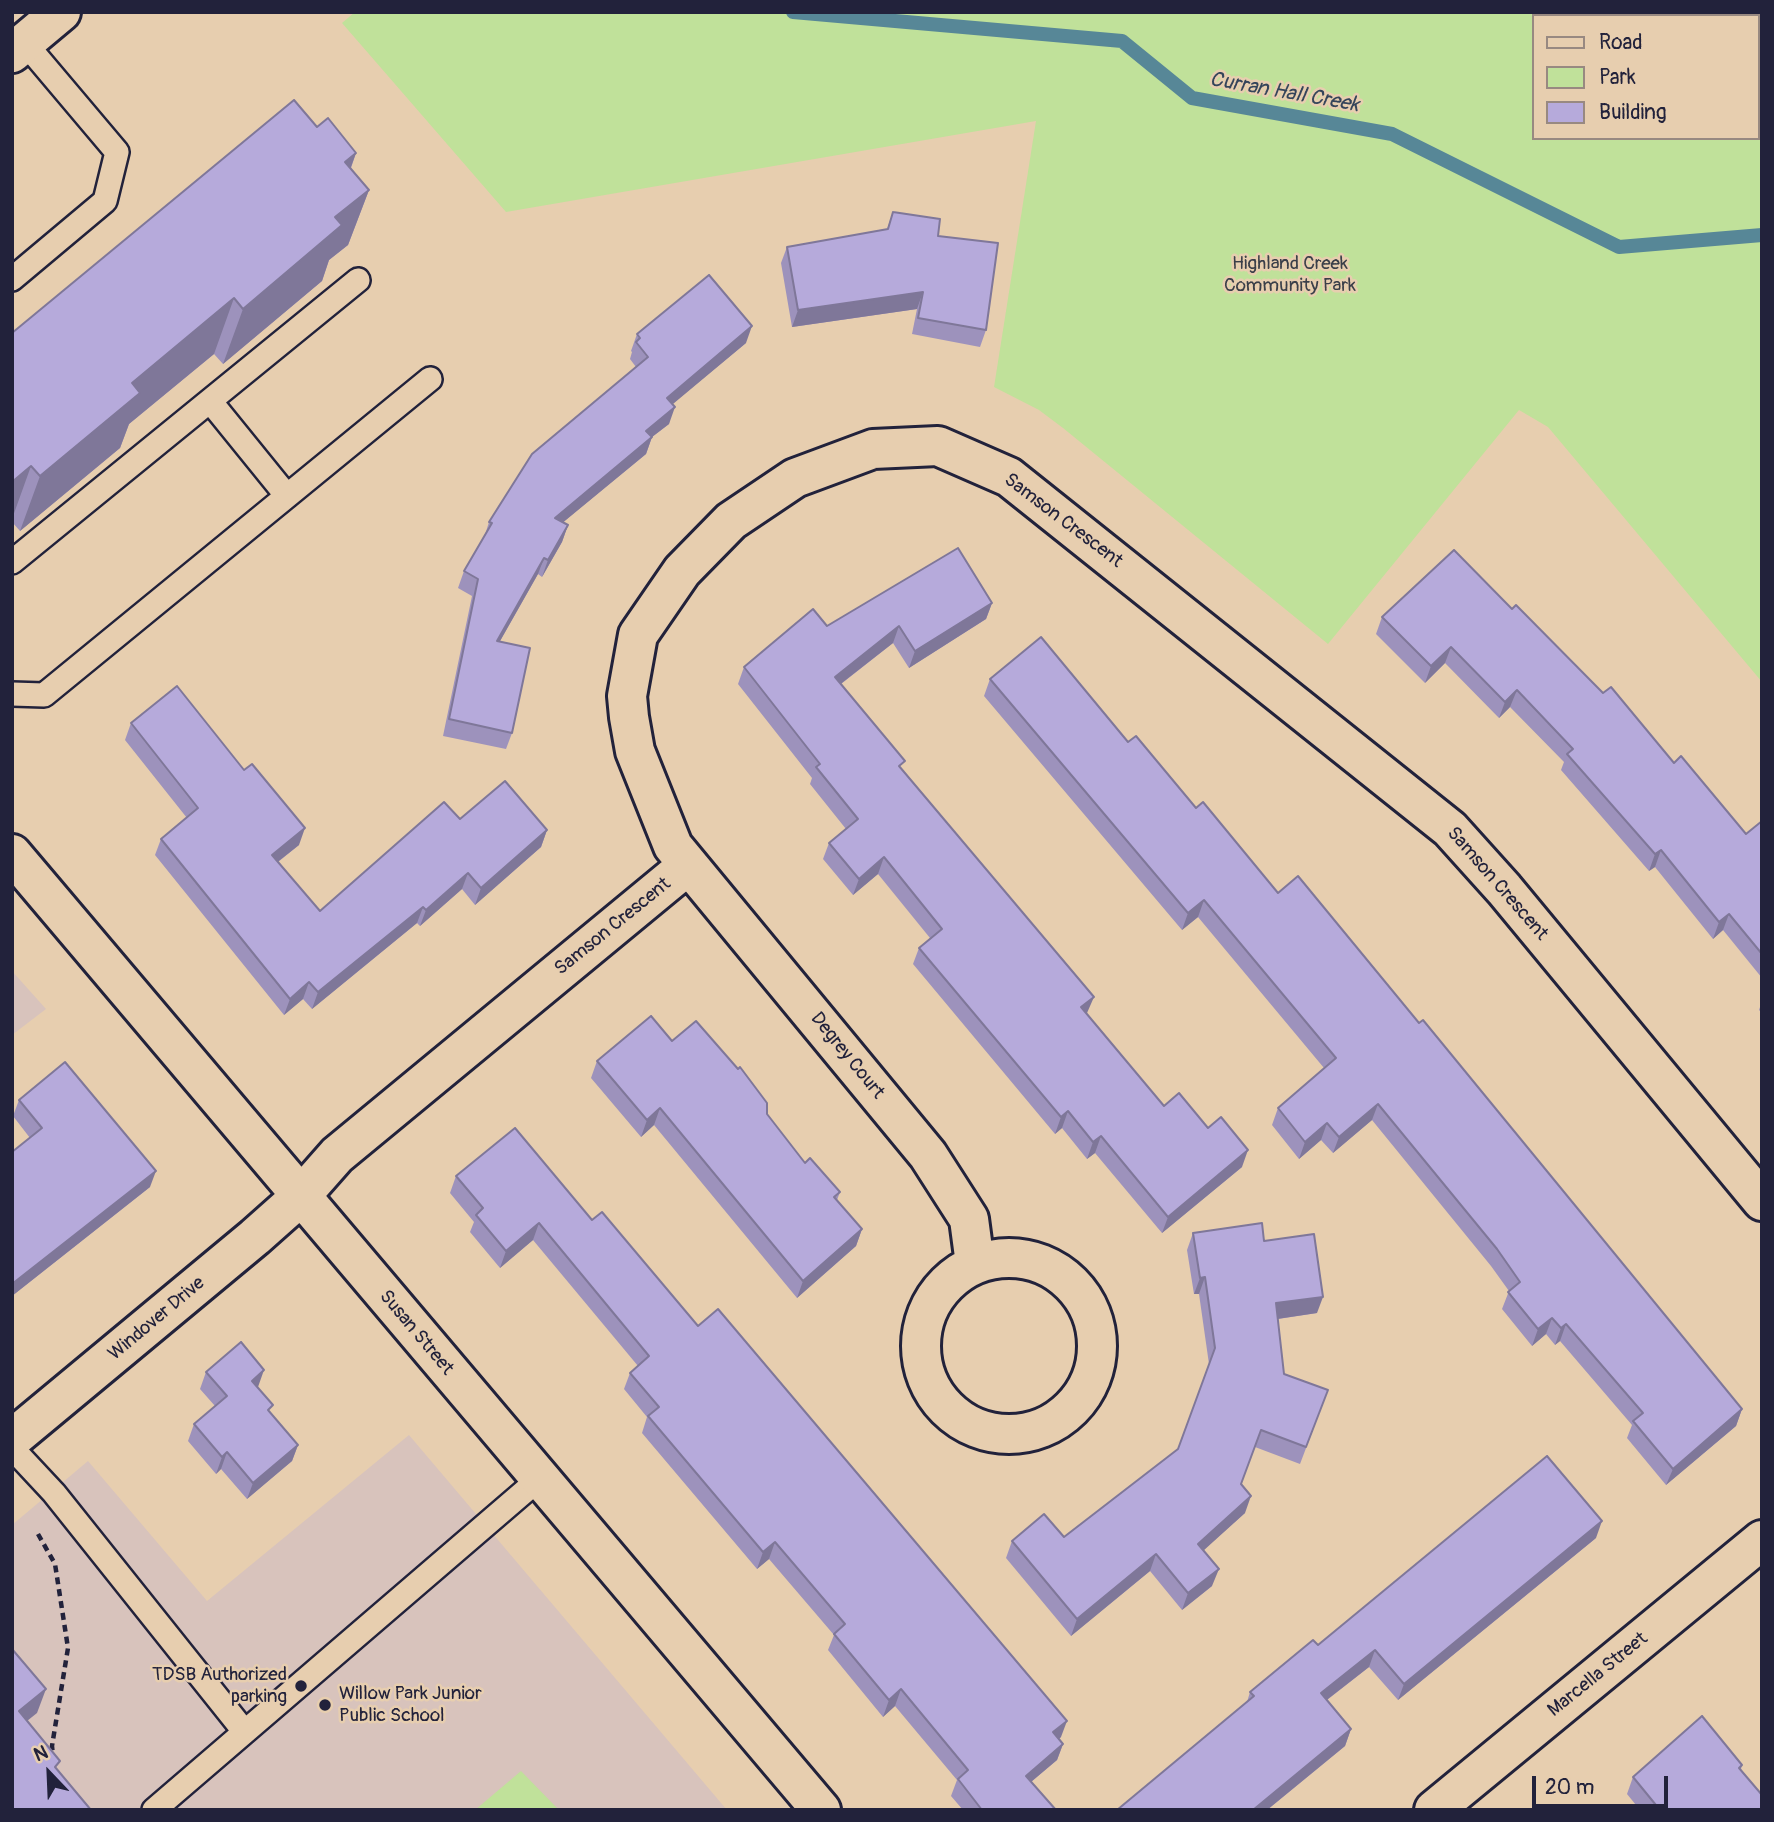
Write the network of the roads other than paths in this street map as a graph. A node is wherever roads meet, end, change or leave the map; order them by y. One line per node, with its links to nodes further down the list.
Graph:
1 (61, 12): 2 (street)
2 (18, 48): 3 (lane)
3 (12, 279)
4 (358, 279): 6 (lane)
5 (430, 379): 7 (lane)
6 (210, 401): 7 (lane); 8 (lane)
7 (287, 496): 9 (lane)
8 (12, 562)
9 (12, 694)
10 (12, 854): 12 (street, Susan Street)
11 (687, 866): 12 (street, Samson Crescent); 13 (street, Samson Crescent); 14 (street, Degrey Court)
12 (300, 1197): 15 (street, Windover Drive); 17 (street, Susan Street)
13 (1762, 1201)
14 (975, 1264): 14 (street)
15 (12, 1439)
16 (12, 1448): 19 (lane)
17 (539, 1479): 19 (lane); 22 (street, Susan Street)
18 (1762, 1540): 20 (street, Marcella Street)
19 (244, 1731): 21 (lane)
20 (1455, 1803)
21 (154, 1810)
22 (821, 1810)

